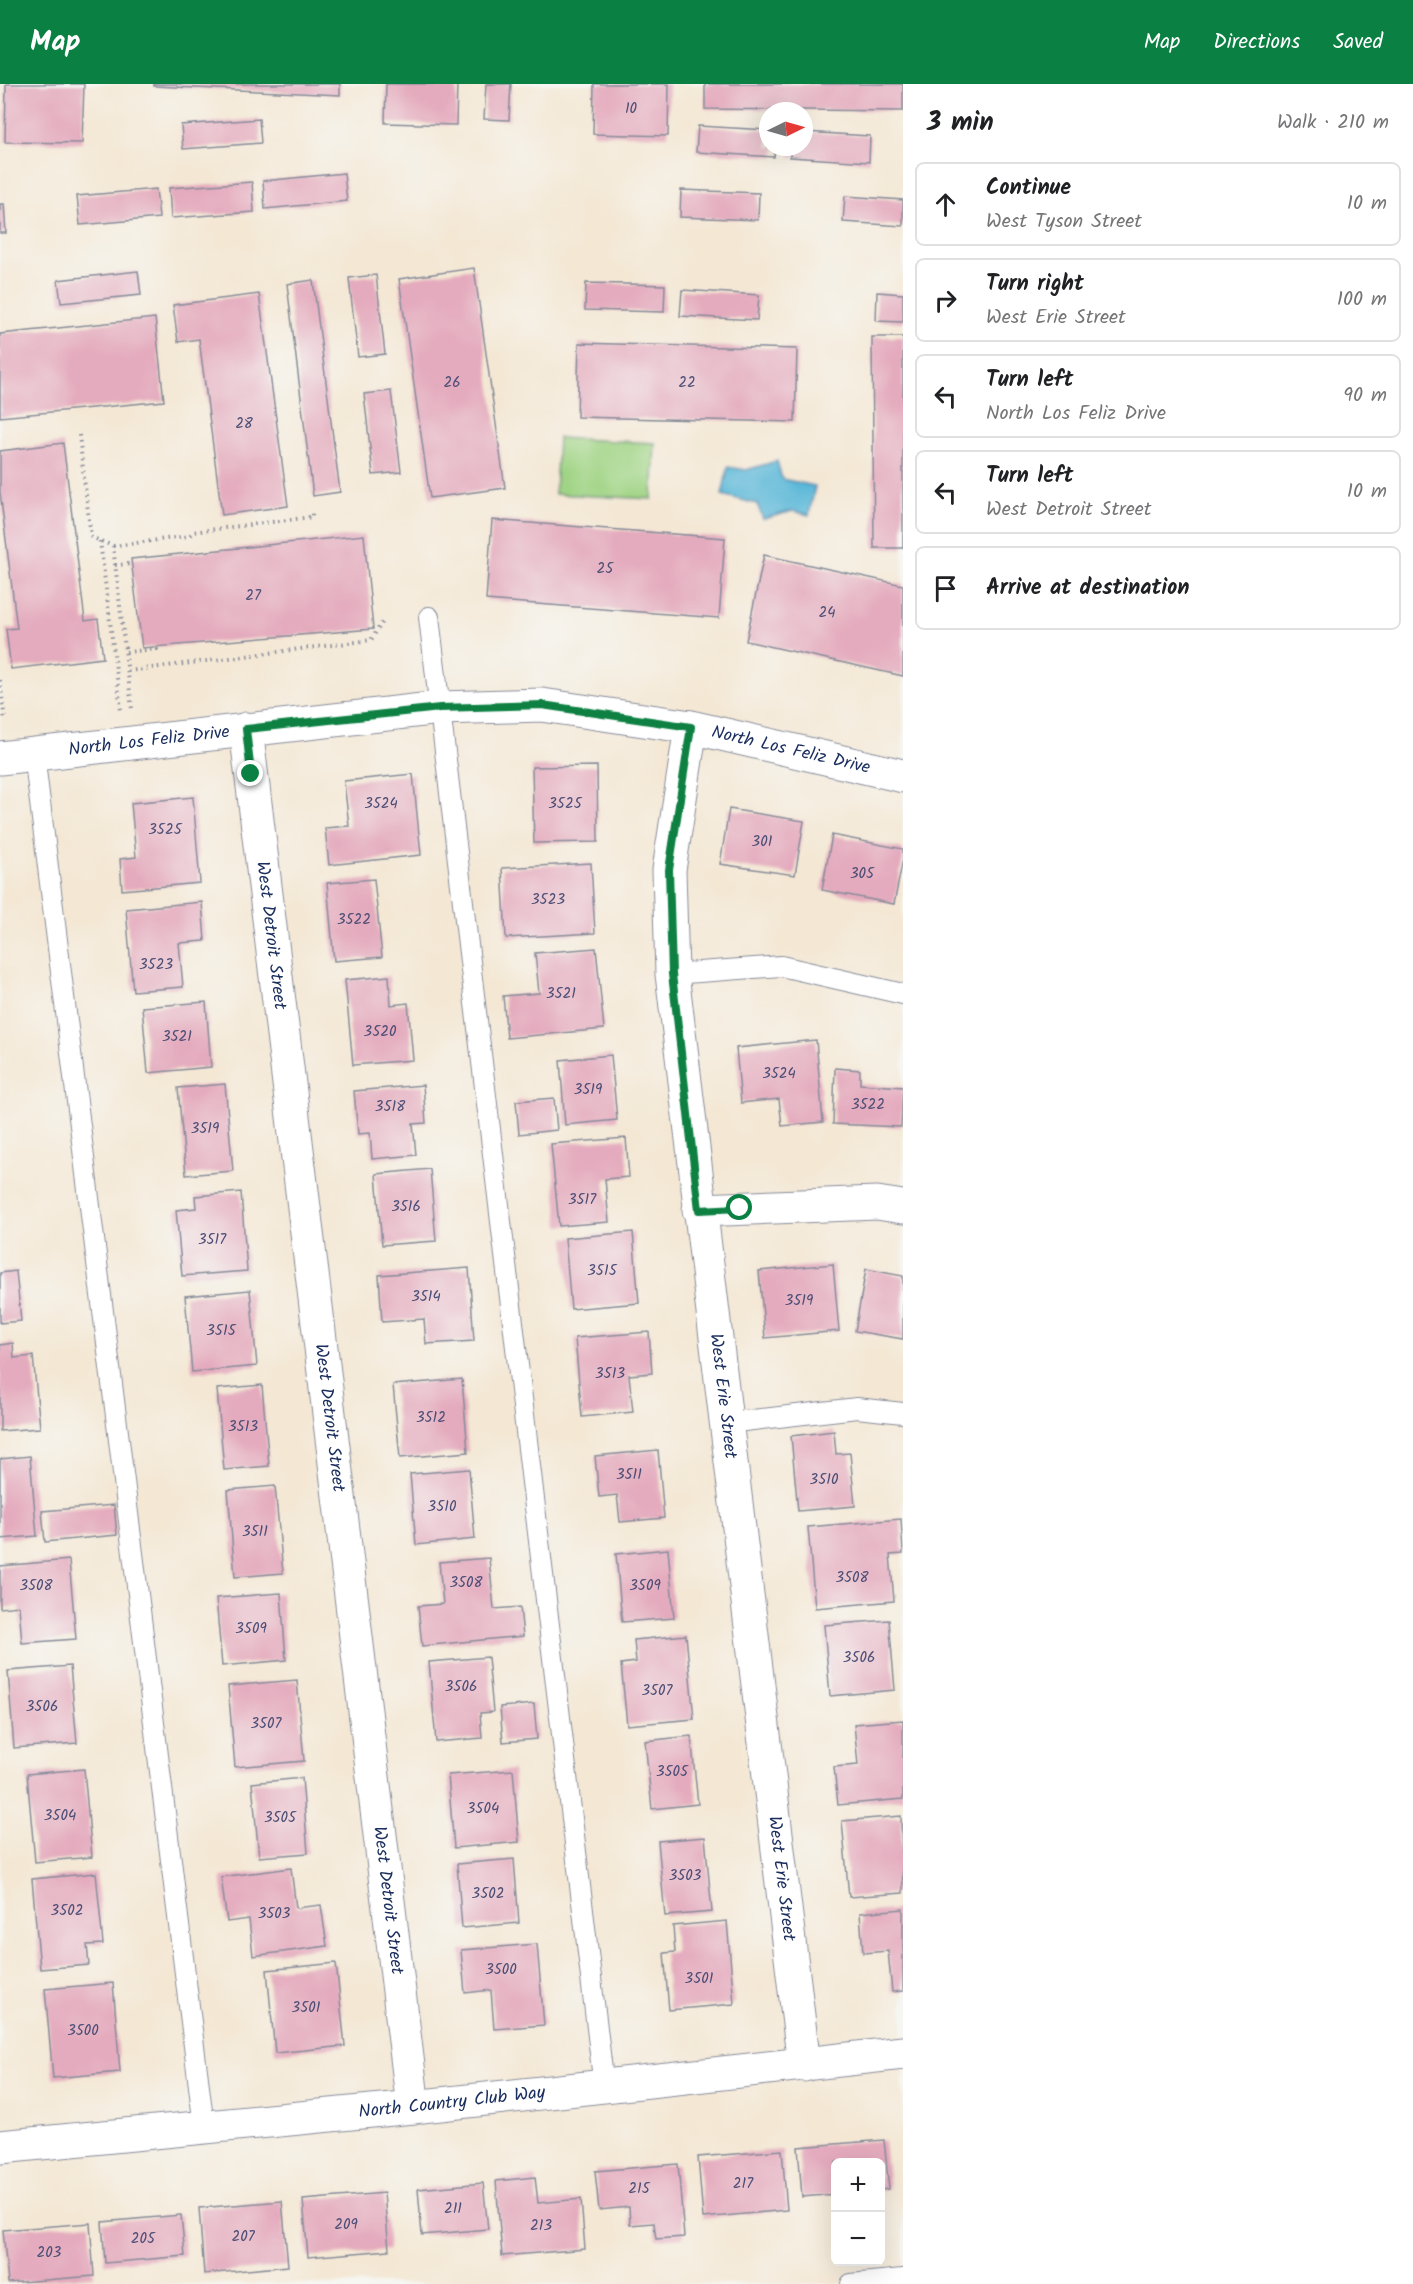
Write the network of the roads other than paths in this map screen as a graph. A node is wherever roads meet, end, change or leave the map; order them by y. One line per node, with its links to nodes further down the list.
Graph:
1 (429, 617): 2 (lane)
2 (440, 708): 3 (street, North Los Feliz Drive); 4 (street, North Los Feliz Drive); 16 (lane)
3 (691, 727): 7 (street, North Los Feliz Drive); 8 (street, West Erie Street)
4 (246, 729): 5 (street, North Los Feliz Drive); 17 (street, West Detroit Street)
5 (34, 754): 6 (street, North Los Feliz Drive); 18 (lane)
6 (0, 758)
7 (903, 776)
8 (672, 974): 9 (lane); 11 (street, West Erie Street)
9 (903, 994)
10 (903, 1207): 11 (street)
11 (699, 1210): 13 (street, West Erie Street)
12 (903, 1413): 13 (lane)
13 (727, 1423): 15 (street, West Erie Street)
14 (903, 2053): 15 (street, North Country Club Way)
15 (804, 2065): 16 (street, North Country Club Way)
16 (604, 2087): 17 (street, North Country Club Way)
17 (413, 2107): 18 (street, North Country Club Way)
18 (204, 2127): 19 (street, North Country Club Way)
19 (0, 2147)
20 (903, 2279): 21 (lane)
21 (850, 2284)

